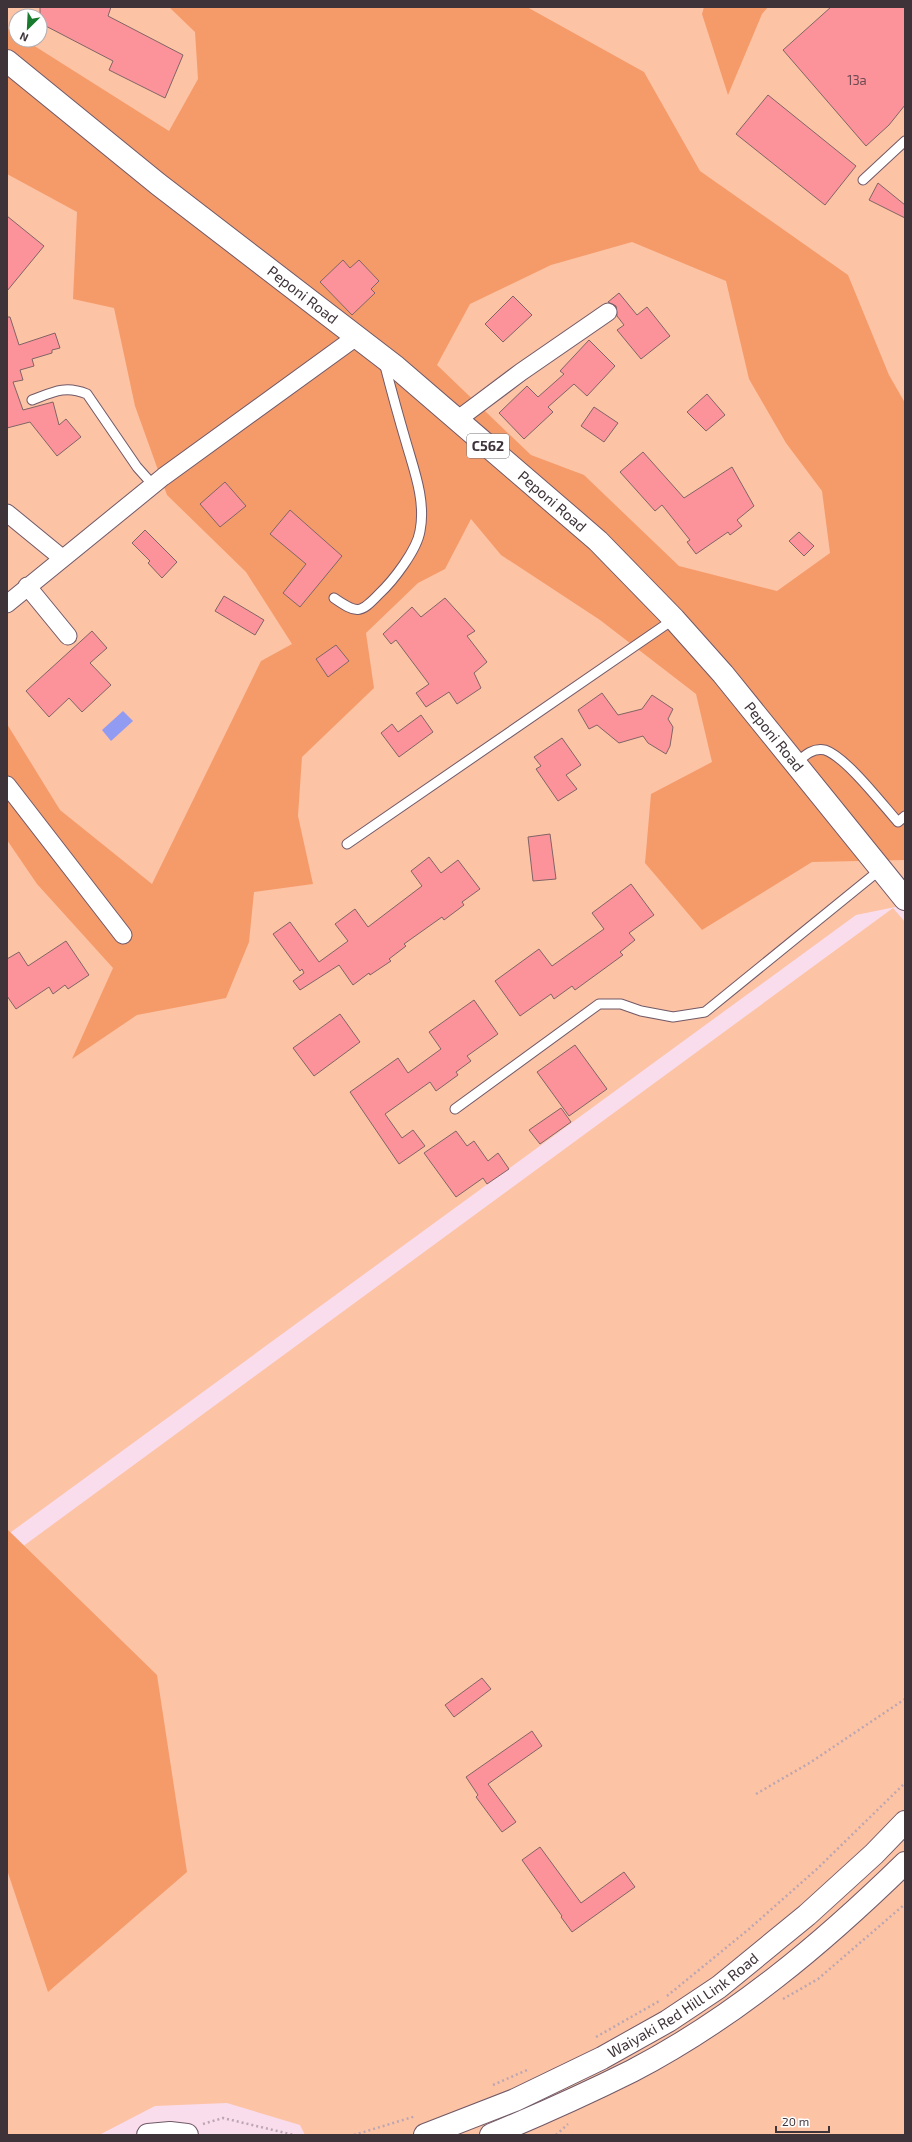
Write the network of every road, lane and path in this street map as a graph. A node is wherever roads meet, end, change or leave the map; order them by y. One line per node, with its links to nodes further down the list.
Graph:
1 (7, 61): 5 (main road, Peponi Road / C562)
2 (905, 141): 3 (lane)
3 (864, 180)
4 (608, 312): 8 (street)
5 (356, 337): 6 (main road, Peponi Road / C562); 9 (street)
6 (382, 356): 8 (main road, Peponi Road / C562); 13 (lane)
7 (32, 400): 9 (lane)
8 (457, 420): 15 (main road, Peponi Road / C562)
9 (153, 485): 11 (street)
10 (7, 513): 11 (street)
11 (62, 558): 12 (street)
12 (26, 586): 14 (street); 16 (street)
13 (334, 598)
14 (7, 604)
15 (674, 619): 17 (main road, Peponi Road / C562); 20 (lane)
16 (68, 636)
17 (795, 764): 19 (lane); 21 (main road, Peponi Road / C562)
18 (7, 785): 23 (street)
19 (903, 822)
20 (347, 844)
21 (881, 869): 22 (main road, Peponi Road / C562); 24 (lane)
22 (905, 899)
23 (123, 935)
24 (455, 1109)
25 (905, 1699): 27 (path)
26 (905, 1783): 30 (path)
27 (756, 1794)
28 (905, 1822): 33 (main road, Waiyaki Red Hill Link Road)
29 (905, 1863): 38 (main road, Waiyaki Red Hill Link Road)
30 (592, 2039)
31 (529, 2069): 32 (path)
32 (487, 2088)
33 (424, 2125): 37 (path)
34 (193, 2130): 35 (main road); 36 (path)
35 (148, 2135)
36 (294, 2135)
37 (354, 2135)
38 (491, 2135)

